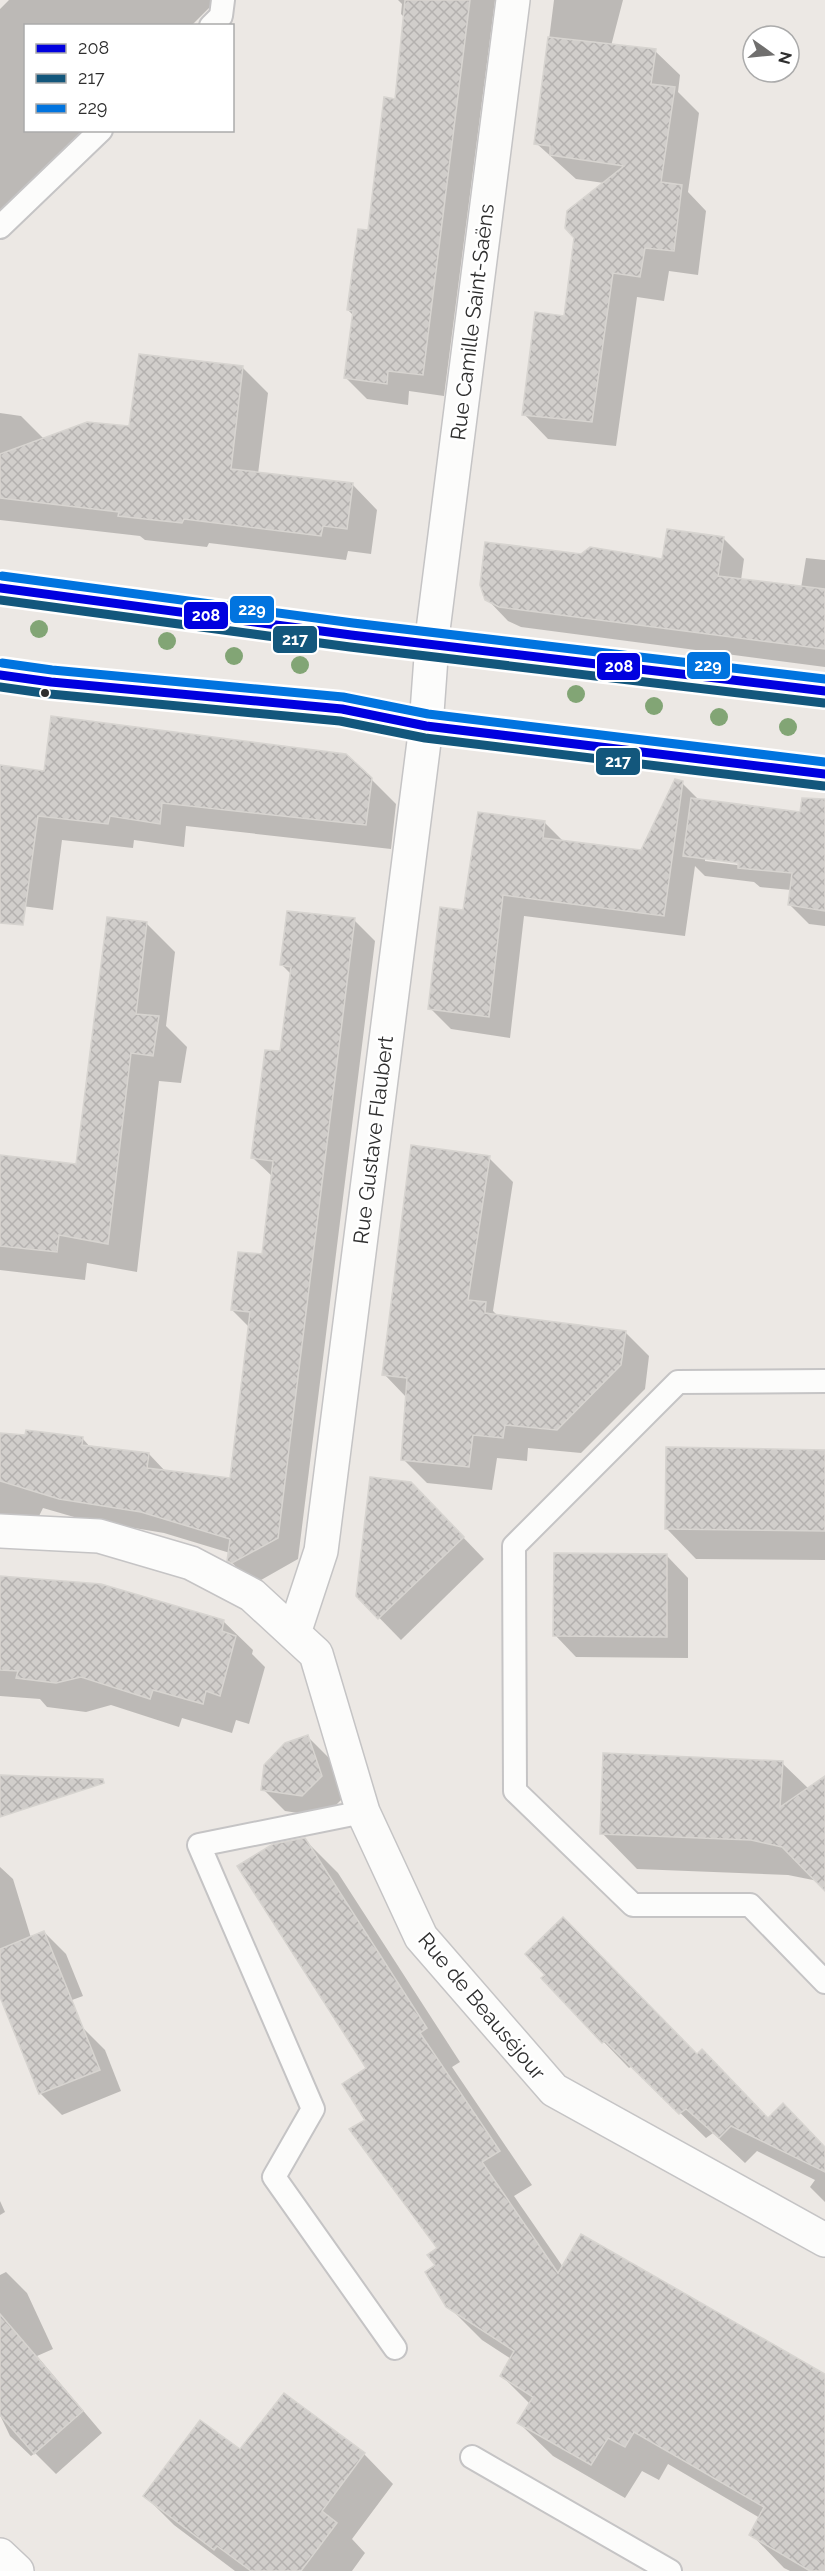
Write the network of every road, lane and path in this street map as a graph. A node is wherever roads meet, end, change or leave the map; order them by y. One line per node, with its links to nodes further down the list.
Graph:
1 (223, 0): 3 (lane)
2 (513, 0): 7 (street, Rue Camille Saint-Saëns)
3 (213, 24)
4 (99, 132): 5 (lane)
5 (0, 227)
6 (0, 588): 7 (street)
7 (431, 644): 9 (street); 10 (street, Rue Gustave Flaubert)
8 (0, 675): 10 (street)
9 (825, 691)
10 (426, 726): 11 (street); 14 (street, Rue Gustave Flaubert)
11 (825, 774)
12 (825, 1382): 16 (lane)
13 (0, 1531): 14 (street, Rue de Beauséjour)
14 (294, 1633): 15 (street, Rue de Beauséjour)
15 (363, 1812): 17 (street, Rue de Beauséjour); 18 (lane)
16 (825, 1982)
17 (825, 2240)
18 (395, 2348)
19 (472, 2457): 22 (lane)
20 (0, 2555): 21 (street)
21 (17, 2571)
22 (670, 2571)

